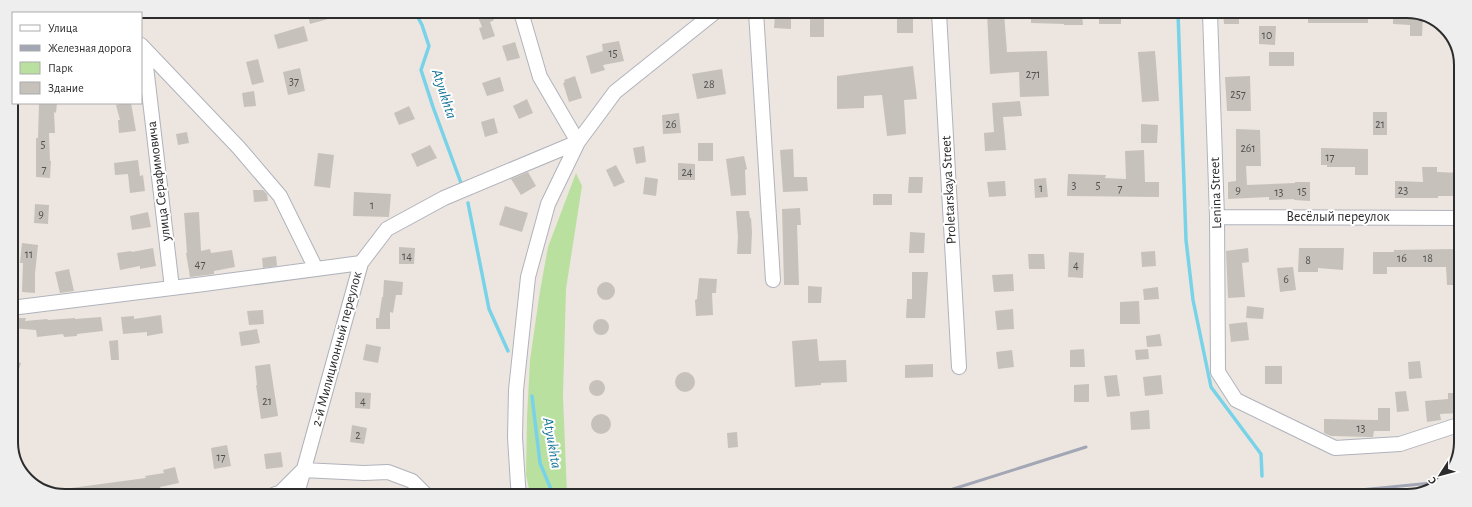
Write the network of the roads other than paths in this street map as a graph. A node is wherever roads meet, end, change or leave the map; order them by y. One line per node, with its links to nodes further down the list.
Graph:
1 (523, 18): 7 (street)
2 (708, 18): 7 (street)
3 (756, 18): 12 (street)
4 (939, 18): 15 (street, Proletarskaya Street)
5 (1210, 18): 8 (street, Lenina Street)
6 (142, 47): 11 (street); 13 (street, улица Серафимовича)
7 (578, 142): 10 (street, 2-й Милиционный переулок); 21 (street)
8 (1217, 217): 9 (street, Весёлый переулок); 16 (street, Lenina Street)
9 (1454, 218)
10 (361, 263): 11 (street); 17 (street, 2-й Милиционный переулок)
11 (316, 269): 13 (street)
12 (773, 280)
13 (172, 288): 14 (street)
14 (18, 307)
15 (959, 366)
16 (1454, 426)
17 (303, 470): 18 (street); 19 (street, 2-й Милиционный переулок); 20 (street)
18 (284, 489)
19 (298, 489)
20 (420, 489)
21 (518, 489)

